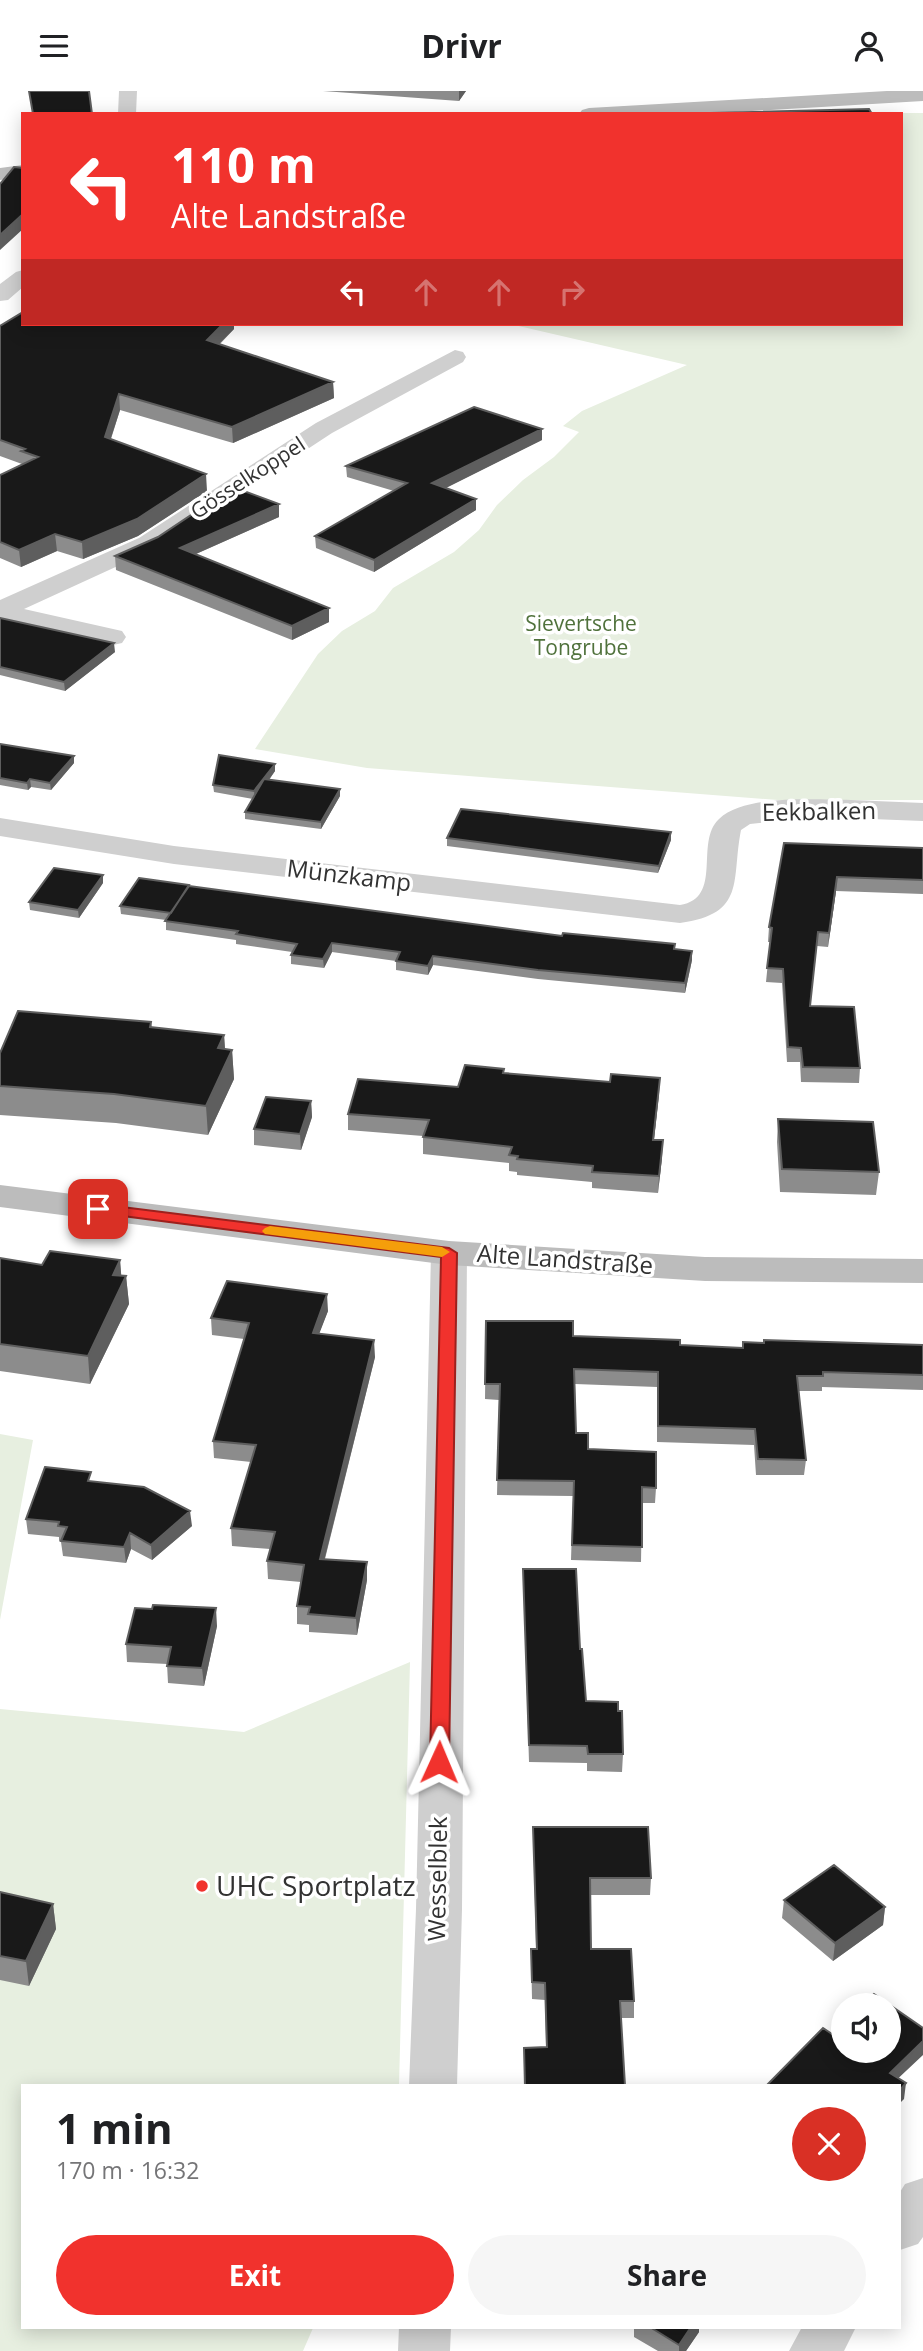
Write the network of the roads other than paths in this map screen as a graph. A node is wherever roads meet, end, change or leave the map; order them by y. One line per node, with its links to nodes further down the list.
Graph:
1 (128, 91): 7 (street)
2 (887, 91): 4 (street)
3 (923, 95): 4 (street)
4 (867, 97): 6 (street)
5 (923, 104): 6 (street)
6 (690, 107): 8 (street)
7 (127, 112)
8 (618, 112)
9 (21, 171): 10 (street)
10 (0, 174)
11 (21, 278): 12 (street)
12 (0, 295)
13 (455, 357): 14 (street, Gösselkoppel)
14 (0, 610): 15 (street, Gösselkoppel)
15 (113, 637)
16 (923, 813): 18 (street, Eekbalken)
17 (0, 827): 18 (street, Münzkamp)
18 (699, 910)
19 (0, 1196): 20 (street, Alte Landstraße)
20 (449, 1253): 21 (street, Alte Landstraße); 22 (street, Wesselblek)
21 (923, 1271)
22 (433, 2084)
23 (923, 2199): 24 (street)
24 (901, 2228)
25 (425, 2329): 27 (street)
26 (830, 2329): 28 (street)
27 (424, 2351)
28 (816, 2351)

